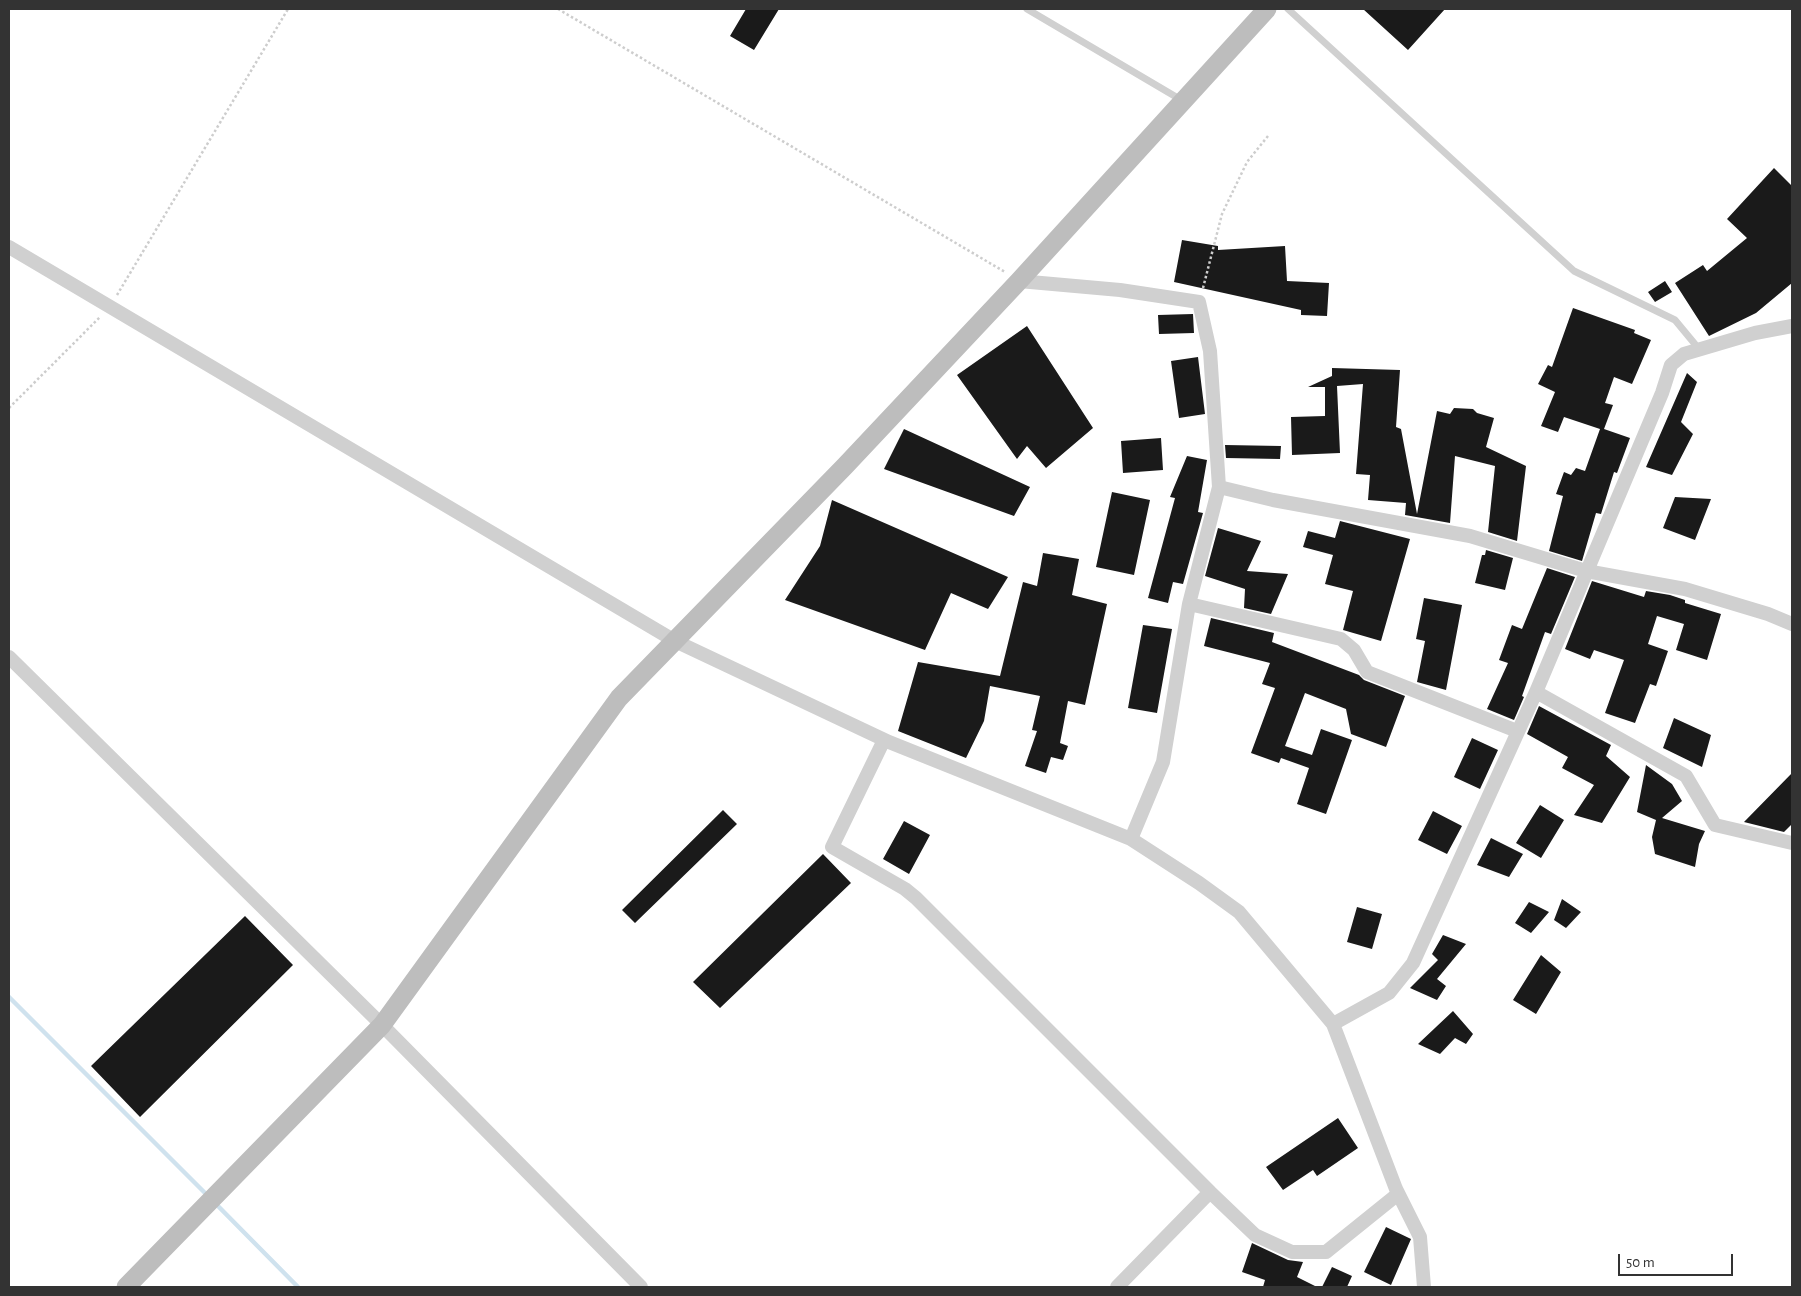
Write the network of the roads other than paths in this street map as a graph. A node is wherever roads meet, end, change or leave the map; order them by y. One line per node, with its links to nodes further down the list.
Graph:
1 (1027, 9): 4 (lane)
2 (1267, 9): 4 (street)
3 (1288, 9): 8 (lane)
4 (1184, 101): 6 (street)
5 (9, 247): 13 (street)
6 (1019, 281): 9 (street); 13 (street)
7 (1792, 326): 8 (street)
8 (1699, 350): 10 (street)
9 (1219, 487): 10 (street); 11 (street)
10 (1586, 571): 12 (street); 15 (street)
11 (1189, 604): 16 (street); 18 (street)
12 (1792, 624)
13 (675, 641): 17 (street); 21 (street)
14 (9, 657): 21 (street)
15 (1536, 692): 16 (street); 19 (street)
16 (1516, 731): 20 (street)
17 (884, 740): 18 (street); 22 (street)
18 (1131, 839): 20 (street)
19 (1792, 843)
20 (1333, 1024): 23 (street)
21 (382, 1025): 24 (street); 25 (street)
22 (1210, 1192): 23 (street); 26 (street)
23 (1398, 1194): 27 (street)
24 (126, 1287)
25 (641, 1287)
26 (1117, 1287)
27 (1424, 1287)

